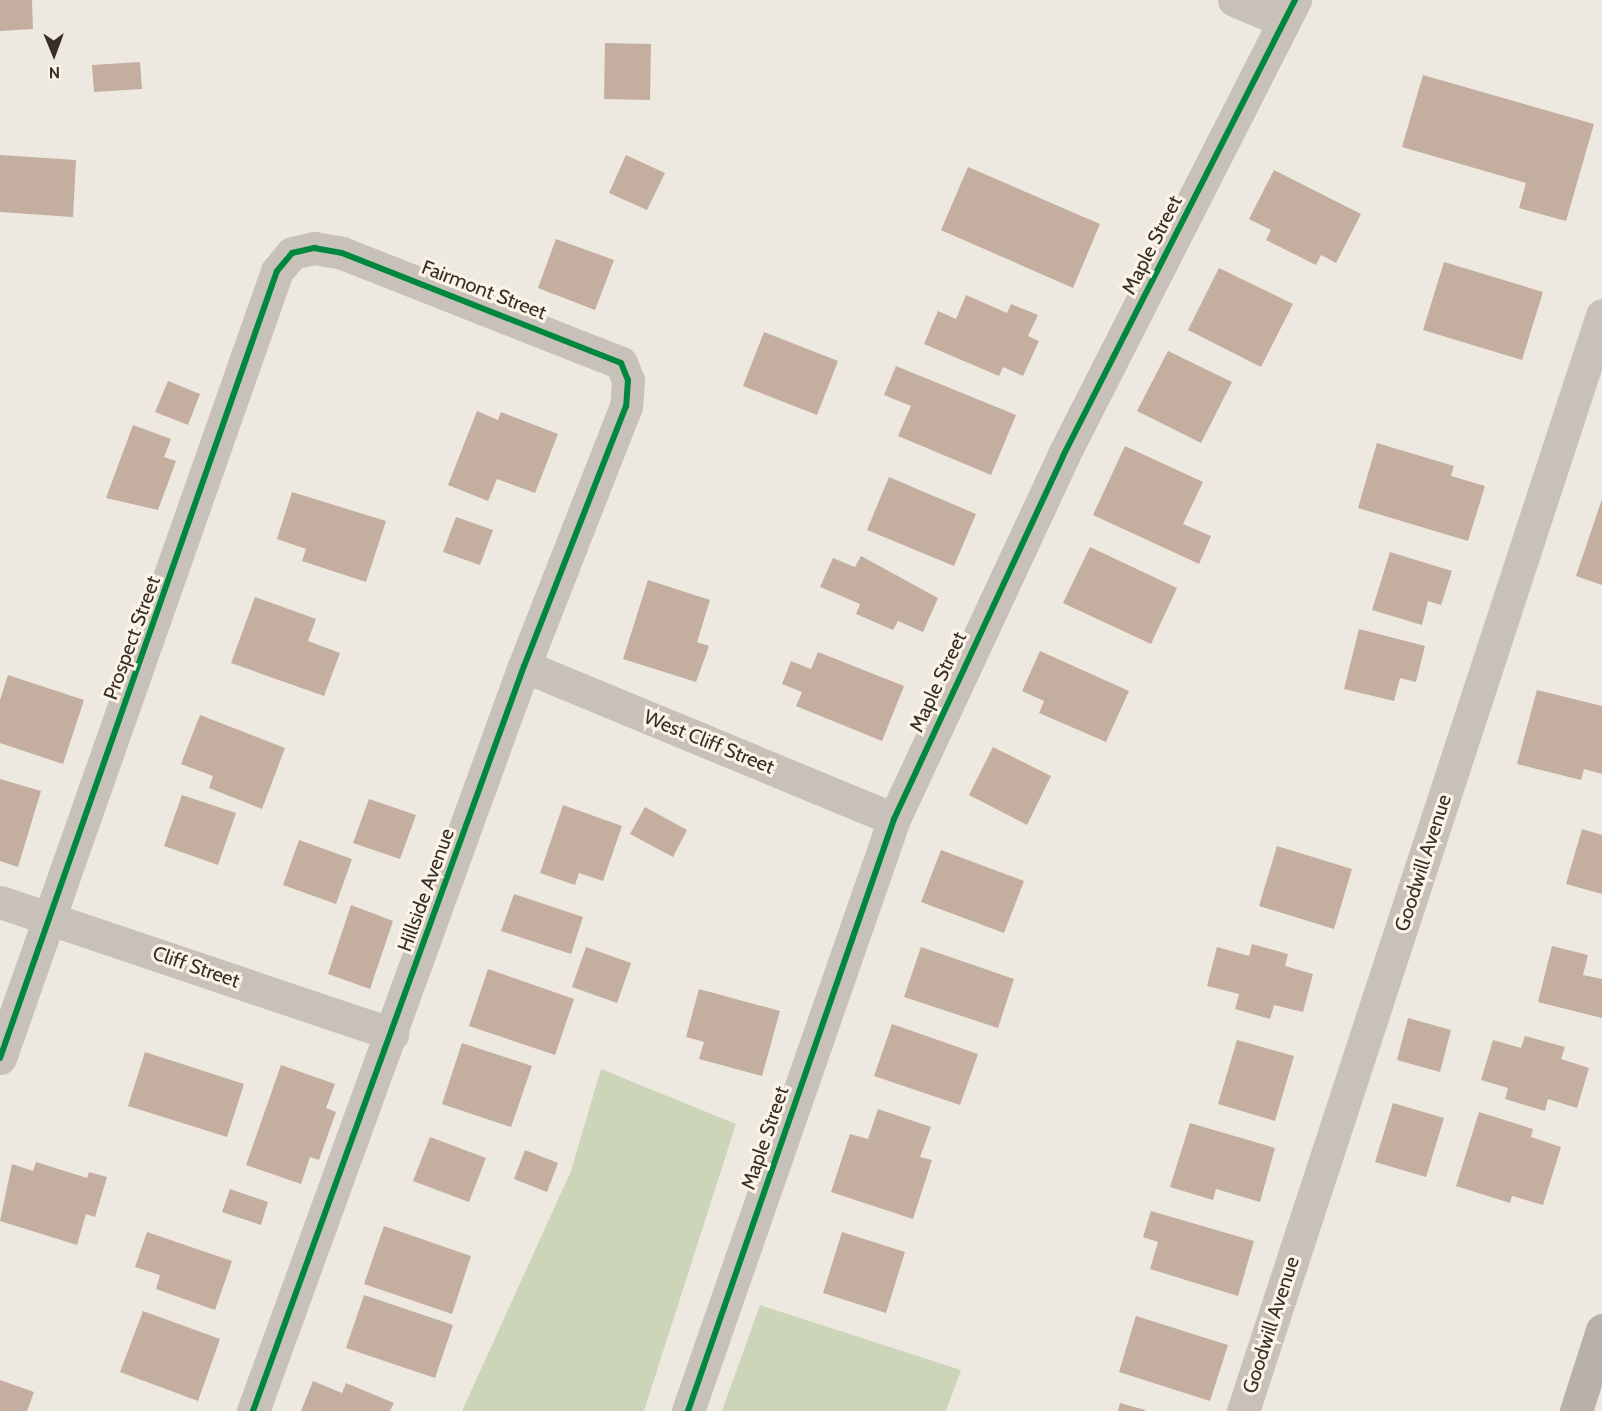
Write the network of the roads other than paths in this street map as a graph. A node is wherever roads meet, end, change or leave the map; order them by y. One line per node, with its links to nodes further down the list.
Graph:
1 (1234, 0): 2 (street)
2 (1289, 10): 7 (street, Maple Street)
3 (314, 248): 5 (street, Fairmont Street); 9 (street, Prospect Street)
4 (1602, 315): 15 (street, Goodwill Avenue)
5 (628, 380): 6 (street, Hillside Avenue)
6 (524, 666): 7 (street, West Cliff Street); 10 (street, Hillside Avenue)
7 (894, 819): 14 (street, Maple Street)
8 (0, 902): 9 (street, Cliff Street)
9 (50, 917): 10 (street, Cliff Street); 11 (street, Prospect Street)
10 (392, 1034): 13 (street, Hillside Avenue)
11 (0, 1058)
12 (1602, 1330): 16 (main road)
13 (253, 1411)
14 (688, 1411)
15 (1243, 1411)
16 (1576, 1411)

